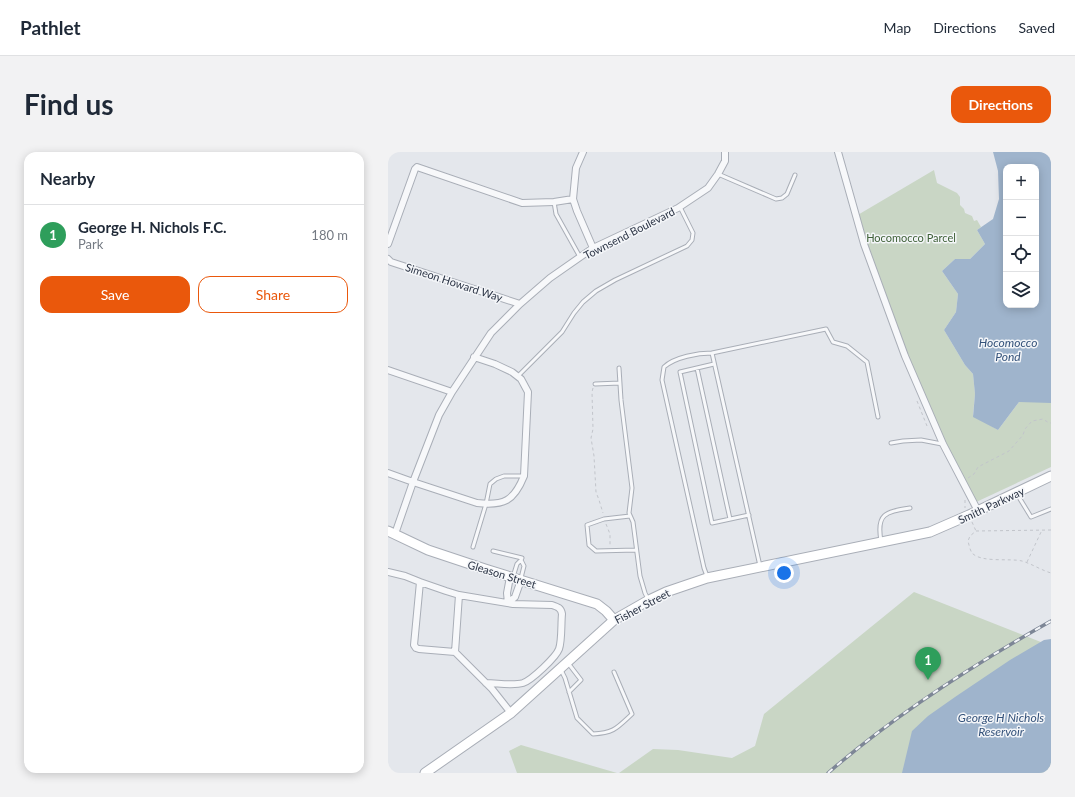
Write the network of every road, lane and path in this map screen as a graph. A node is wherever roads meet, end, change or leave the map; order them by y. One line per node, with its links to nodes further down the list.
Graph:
1 (583, 152): 6 (street)
2 (725, 152): 4 (street, Townsend Boulevard)
3 (838, 152): 27 (street)
4 (718, 174): 5 (lane); 8 (street, Townsend Boulevard)
5 (795, 175)
6 (573, 199): 7 (street); 10 (street)
7 (554, 202): 9 (street); 11 (lane)
8 (680, 207): 10 (street, Townsend Boulevard); 20 (lane)
9 (388, 244)
10 (593, 248): 11 (street, Townsend Boulevard)
11 (580, 257): 13 (street, Townsend Boulevard)
12 (388, 259): 13 (street, Simeon Howard Way)
13 (520, 304): 15 (street, Townsend Boulevard)
14 (712, 353): 16 (lane); 24 (lane); 57 (lane)
15 (474, 357): 20 (street); 23 (street, Townsend Boulevard)
16 (714, 364): 18 (lane); 38 (lane)
17 (619, 368): 21 (lane)
18 (697, 368): 41 (lane); 41 (lane)
19 (388, 370): 23 (street)
20 (518, 376): 29 (street)
21 (620, 383): 22 (lane); 39 (lane)
22 (595, 384): 40 (path)
23 (452, 392): 32 (street, Townsend Boulevard)
24 (878, 417)
25 (1051, 423): 31 (path)
26 (891, 443): 27 (lane)
27 (944, 444): 31 (street)
28 (388, 473): 32 (street)
29 (524, 476): 34 (street); 34 (lane)
30 (1051, 476): 33 (street, Smith Parkway)
31 (962, 481): 37 (street)
32 (413, 482): 34 (street); 45 (street, Townsend Boulevard)
33 (1017, 493): 36 (lane); 37 (street, Smith Parkway)
34 (486, 504): 48 (lane)
35 (910, 508): 46 (lane)
36 (1051, 509)
37 (978, 511): 44 (street, Smith Parkway)
38 (749, 515): 41 (lane); 53 (lane)
39 (630, 516): 40 (lane); 49 (lane)
40 (604, 519): 47 (path); 49 (lane)
41 (730, 519)
42 (1042, 530): 43 (path); 52 (path); 52 (path)
43 (1051, 530)
44 (930, 532): 46 (street, Fisher Street)
45 (391, 533): 56 (street, Gleason Street)
46 (881, 542): 53 (street, Fisher Street)
47 (610, 546)
48 (473, 547)
49 (636, 550): 60 (lane)
50 (493, 551): 51 (lane)
51 (521, 560): 56 (lane); 56 (lane)
52 (1027, 562): 55 (path)
53 (761, 567): 57 (street, Fisher Street)
54 (388, 572): 58 (street)
55 (1051, 573)
56 (515, 578): 61 (street); 61 (street); 62 (street, Gleason Street)
57 (708, 578): 60 (street, Fisher Street)
58 (420, 582): 59 (street); 63 (street)
59 (459, 595): 61 (street); 63 (street)
60 (649, 600): 62 (street, Fisher Street)
61 (508, 603): 67 (street)
62 (614, 620): 64 (street, Fisher Street)
63 (455, 652): 67 (street)
64 (567, 662): 65 (street, Fisher Street); 68 (lane)
65 (560, 668): 68 (lane); 69 (street, Fisher Street)
66 (614, 672): 68 (lane)
67 (486, 683): 69 (street)
68 (569, 692)
69 (511, 713): 70 (street, Fisher Street)
70 (425, 773)

